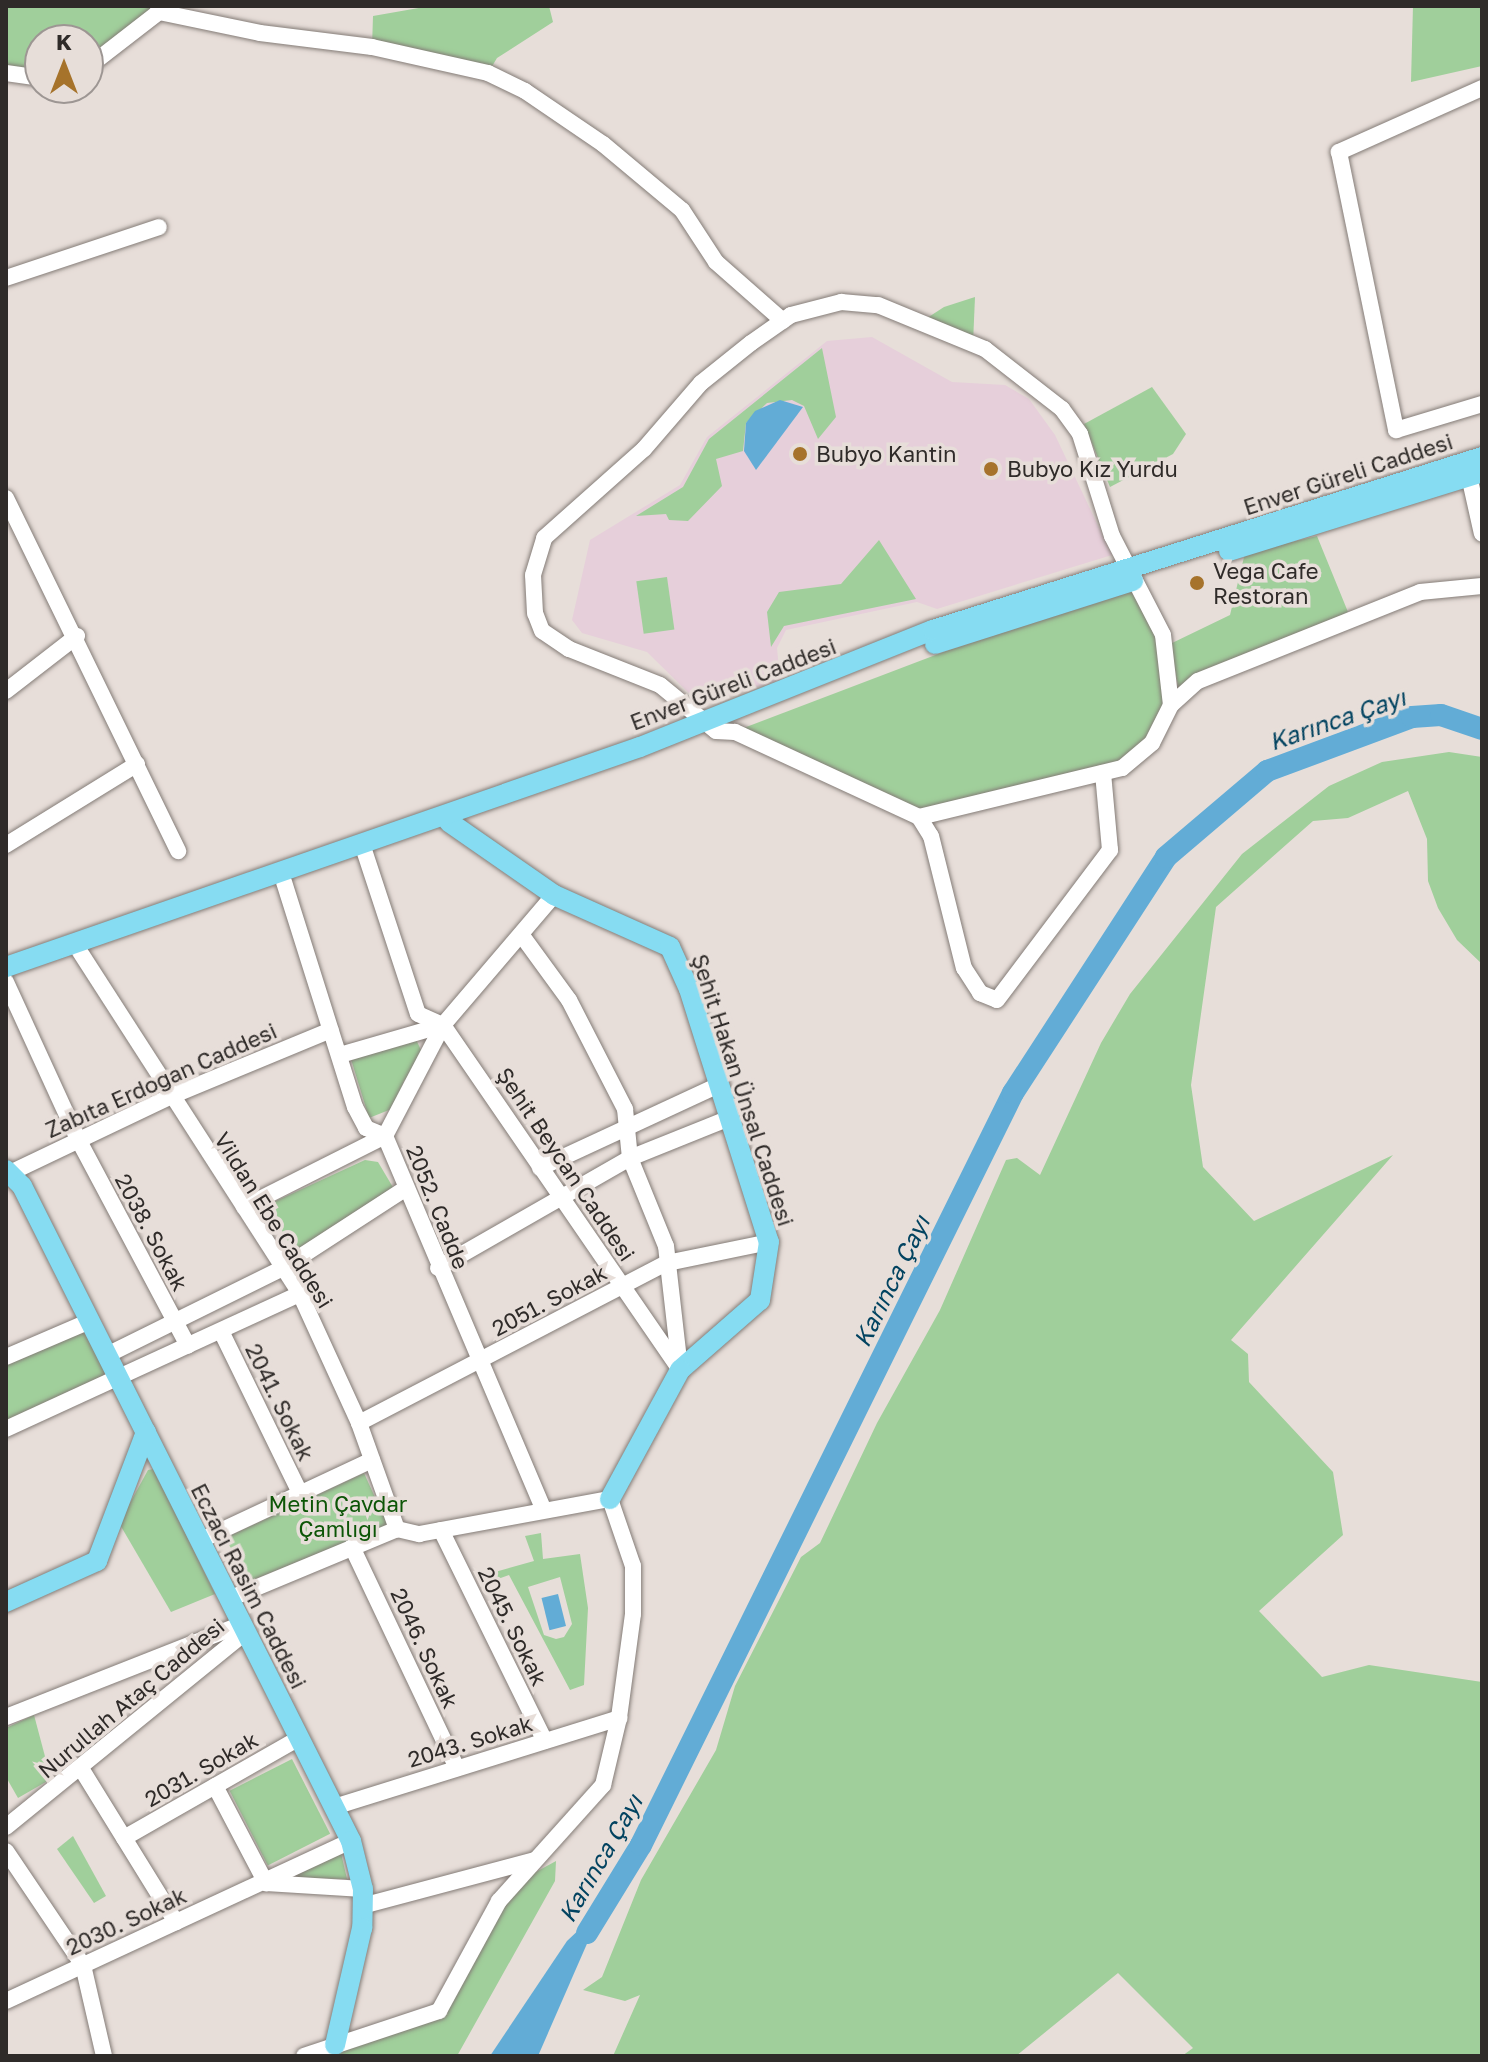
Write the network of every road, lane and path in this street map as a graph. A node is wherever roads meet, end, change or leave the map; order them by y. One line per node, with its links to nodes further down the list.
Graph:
1 (158, 9): 2 (street); 6 (street)
2 (104, 54)
3 (1482, 88): 7 (street)
4 (159, 227): 5 (street)
5 (6, 278)
6 (783, 321): 12 (street); 17 (street)
7 (1482, 404)
8 (1482, 457): 12 (main road, Enver Güreli Caddesi)
9 (1476, 474): 11 (street); 12 (main road, Enver Güreli Caddesi)
10 (6, 498): 14 (street)
11 (1482, 534)
12 (1131, 575): 16 (street); 17 (main road, Enver Güreli Caddesi)
13 (1482, 586): 16 (street)
14 (77, 636): 15 (street); 18 (street)
15 (6, 691)
16 (1171, 705): 19 (street)
17 (710, 727): 20 (street); 21 (main road, Enver Güreli Caddesi); 29 (main road, Enver Güreli Caddesi)
18 (137, 764): 22 (street); 23 (street)
19 (1103, 773): 20 (street); 20 (street)
20 (919, 817)
21 (449, 822): 24 (main road, Enver Güreli Caddesi); 26 (main road, Şehit Hakan Ünsal Caddesi)
22 (6, 845)
23 (178, 851)
24 (365, 853): 25 (main road, Enver Güreli Caddesi); 31 (street, Şehit Beycan Caddesi)
25 (284, 882): 28 (main road, Enver Güreli Caddesi); 32 (street, 2052. Cadde)
26 (554, 895): 27 (street); 34 (main road, Şehit Hakan Ünsal Caddesi)
27 (523, 937): 31 (street); 37 (street)
28 (80, 952): 30 (main road, Enver Güreli Caddesi); 35 (street, Vildan Ebe Caddesi)
29 (6, 967)
30 (6, 981): 39 (street, 2038. Sokak)
31 (443, 1025): 33 (street); 38 (street); 41 (street, Şehit Beycan Caddesi)
32 (331, 1030): 33 (street, 2052. Cadde); 35 (street, Zabıta Erdoğan Caddesi)
33 (340, 1055): 38 (street, 2052. Cadde)
34 (717, 1086): 36 (main road, Şehit Hakan Ünsal Caddesi); 37 (street)
35 (169, 1097): 39 (street, Zabıta Erdoğan Caddesi); 45 (street, Vildan Ebe Caddesi)
36 (727, 1119): 40 (street); 46 (main road, Şehit Hakan Ünsal Caddesi)
37 (627, 1127): 40 (street); 41 (street)
38 (385, 1136): 43 (street, 2052. Cadde); 45 (street)
39 (78, 1139): 42 (street, Zabıta Erdoğan Caddesi); 53 (street, 2038. Sokak)
40 (630, 1158): 44 (street); 47 (street)
41 (540, 1168): 44 (street, Şehit Beycan Caddesi)
42 (11, 1180): 52 (main road, Eczacı Rasim Caddesi)
43 (406, 1188): 48 (street); 49 (street, 2052. Cadde)
44 (560, 1197): 49 (street); 50 (street, Şehit Beycan Caddesi)
45 (244, 1207): 48 (street, Vildan Ebe Caddesi)
46 (769, 1242): 47 (street, 2051. Sokak); 59 (main road, Şehit Hakan Ünsal Caddesi)
47 (667, 1263): 50 (street, 2051. Sokak); 59 (street)
48 (283, 1268): 51 (street, Vildan Ebe Caddesi); 53 (street)
49 (438, 1268): 58 (street, 2052. Cadde)
50 (621, 1286): 58 (street, 2051. Sokak); 59 (street, Şehit Beycan Caddesi)
51 (300, 1294): 54 (street); 61 (street, Vildan Ebe Caddesi)
52 (90, 1321): 56 (main road, Eczacı Rasim Caddesi); 57 (street)
53 (175, 1322): 55 (street, 2038. Sokak); 56 (street)
54 (221, 1331): 55 (street); 65 (street, 2041. Sokak)
55 (188, 1346): 60 (street)
56 (107, 1355): 60 (main road, Eczacı Rasim Caddesi)
57 (6, 1357)
58 (480, 1363): 61 (street, 2051. Sokak); 67 (street, 2052. Cadde)
59 (680, 1370): 66 (main road)
60 (119, 1378): 62 (street); 63 (main road, Eczacı Rasim Caddesi)
61 (359, 1423): 64 (street, Vildan Ebe Caddesi)
62 (6, 1429)
63 (146, 1432): 70 (main road, Eczacı Rasim Caddesi); 73 (main road)
64 (372, 1460): 65 (street); 68 (street, Vildan Ebe Caddesi)
65 (300, 1493): 70 (street)
66 (610, 1499): 67 (street); 76 (street)
67 (543, 1508): 69 (street)
68 (397, 1529): 69 (street); 71 (street)
69 (441, 1530): 78 (street, 2045. Sokak)
70 (199, 1541): 72 (main road, Eczacı Rasim Caddesi)
71 (352, 1547): 72 (street); 79 (street, 2046. Sokak)
72 (229, 1599): 74 (main road, Eczacı Rasim Caddesi)
73 (6, 1602)
74 (244, 1628): 75 (street); 77 (main road, Eczacı Rasim Caddesi); 80 (street, Nurullah Ataç Caddesi)
75 (6, 1717)
76 (619, 1718): 78 (street, 2043. Sokak); 87 (street)
77 (299, 1738): 81 (street, 2031. Sokak); 82 (main road, Eczacı Rasim Caddesi)
78 (545, 1741): 79 (street, 2043. Sokak)
79 (457, 1768): 82 (street, 2043. Sokak)
80 (82, 1770): 83 (street, Nurullah Ataç Caddesi); 84 (street)
81 (215, 1786): 84 (street, 2031. Sokak); 88 (street)
82 (334, 1807): 85 (main road, Eczacı Rasim Caddesi)
83 (6, 1827)
84 (124, 1838): 90 (street)
85 (351, 1841): 88 (street, 2030. Sokak); 89 (main road, Eczacı Rasim Caddesi)
86 (6, 1851): 91 (street)
87 (535, 1860): 89 (street, 2030. Sokak); 93 (street)
88 (266, 1883): 89 (street, 2030. Sokak); 90 (street, 2030. Sokak)
89 (362, 1898): 93 (main road, Eczacı Rasim Caddesi)
90 (176, 1922): 91 (street, 2030. Sokak)
91 (83, 1965): 92 (street, 2030. Sokak); 94 (street)
92 (6, 2001)
93 (335, 2045): 95 (street)
94 (104, 2056)
95 (304, 2056)

